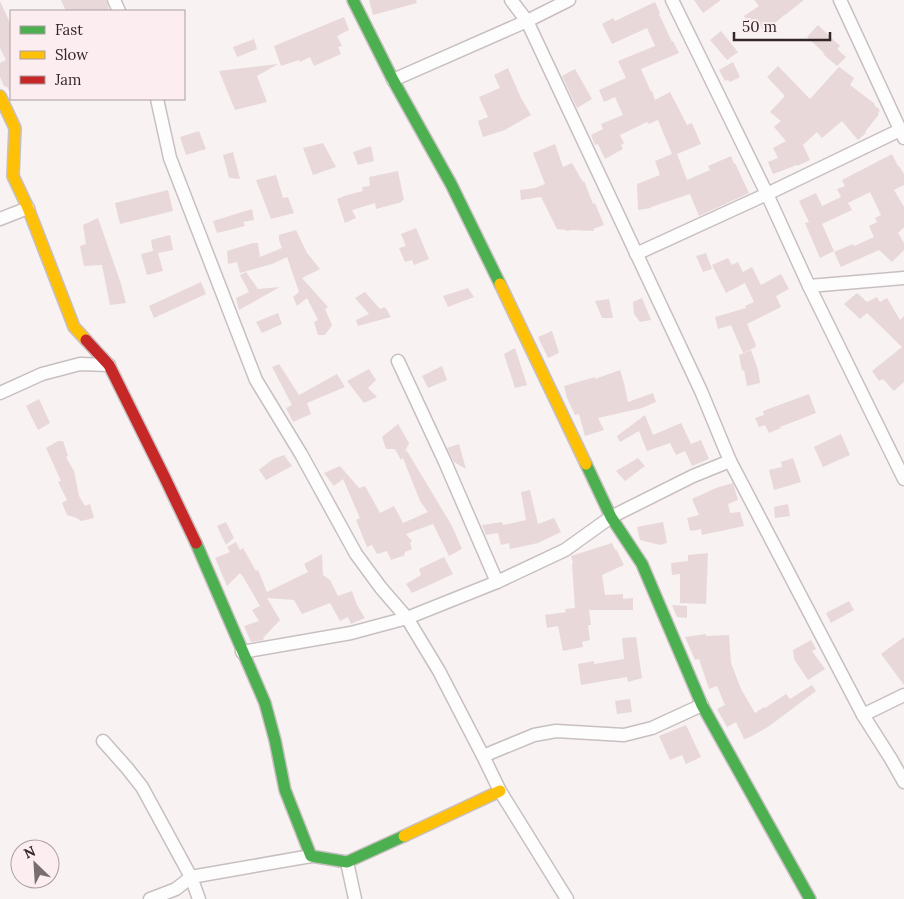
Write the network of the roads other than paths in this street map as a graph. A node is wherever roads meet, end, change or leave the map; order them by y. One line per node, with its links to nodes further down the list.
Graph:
1 (353, 0): 7 (street)
2 (511, 0): 6 (street)
3 (569, 0): 6 (street)
4 (672, 0): 11 (street)
5 (840, 0): 10 (street)
6 (527, 21): 7 (street); 14 (street)
7 (393, 80): 22 (street)
8 (0, 96): 12 (street)
9 (157, 100): 24 (street)
10 (902, 134): 11 (street)
11 (767, 194): 14 (street); 16 (street)
12 (28, 208): 13 (street); 18 (street)
13 (0, 219)
14 (636, 254): 20 (street)
15 (904, 278): 16 (street)
16 (809, 286): 21 (street)
17 (398, 361): 23 (street)
18 (109, 365): 19 (street); 25 (street)
19 (0, 393)
20 (730, 461): 22 (street); 28 (street)
21 (904, 479)
22 (611, 517): 23 (street); 27 (street)
23 (497, 582): 24 (street)
24 (406, 618): 25 (street); 30 (street)
25 (242, 652): 33 (street)
26 (904, 695): 28 (street)
27 (702, 705): 30 (street); 36 (street)
28 (863, 715): 31 (street)
29 (103, 741): 35 (street)
30 (483, 756): 32 (street)
31 (904, 782)
32 (500, 791): 34 (street); 40 (street)
33 (311, 856): 34 (street); 35 (street)
34 (347, 862): 39 (street)
35 (191, 877): 37 (street); 38 (street)
36 (806, 898)
37 (150, 899)
38 (199, 899)
39 (356, 899)
40 (567, 899)

